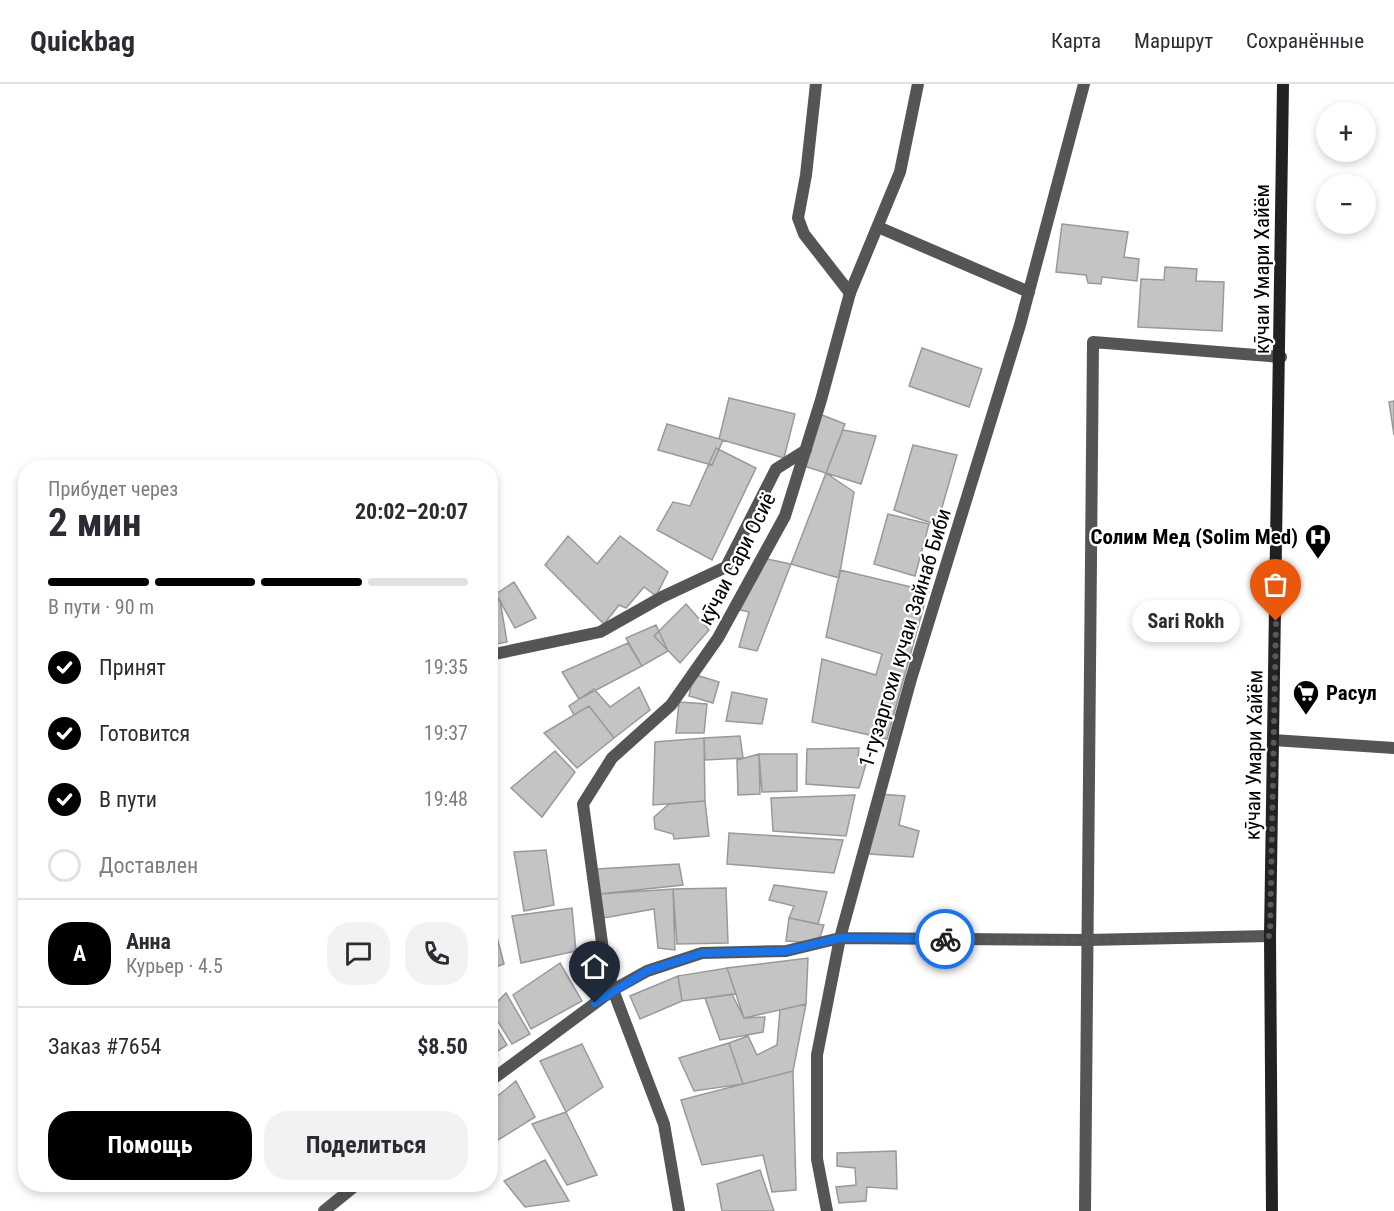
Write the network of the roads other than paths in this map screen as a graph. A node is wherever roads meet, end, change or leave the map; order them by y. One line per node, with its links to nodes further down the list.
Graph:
1 (816, 84): 7 (street)
2 (918, 84): 5 (street, кӯчаи Сари Осиё)
3 (1084, 84): 6 (street, 1-гузаргохи кучаи Зайнаб Биби)
4 (1283, 84): 8 (main road, кӯчаи Умари Хайём)
5 (878, 227): 6 (street); 7 (street, кӯчаи Сари Осиё)
6 (1029, 292): 14 (street, 1-гузаргохи кучаи Зайнаб Биби)
7 (850, 293): 9 (street, кӯчаи Сари Осиё)
8 (1281, 357): 11 (main road, кӯчаи Умари Хайём); 15 (street)
9 (806, 450): 10 (street); 16 (street, кӯчаи Сари Осиё)
10 (498, 653)
11 (1273, 740): 12 (street); 13 (main road, кӯчаи Умари Хайём)
12 (1394, 748)
13 (1270, 936): 15 (street); 23 (main road, кӯчаи Умари Хайём)
14 (840, 938): 15 (street); 16 (street); 21 (street, 1-гузаргохи кучаи Зайнаб Биби)
15 (1087, 940): 22 (street)
16 (613, 990): 17 (street); 20 (street, кӯчаи Сари Осиё)
17 (498, 1075)
18 (347, 1192): 19 (street)
19 (324, 1211)
20 (679, 1211)
21 (826, 1211)
22 (1085, 1211)
23 (1272, 1211)

